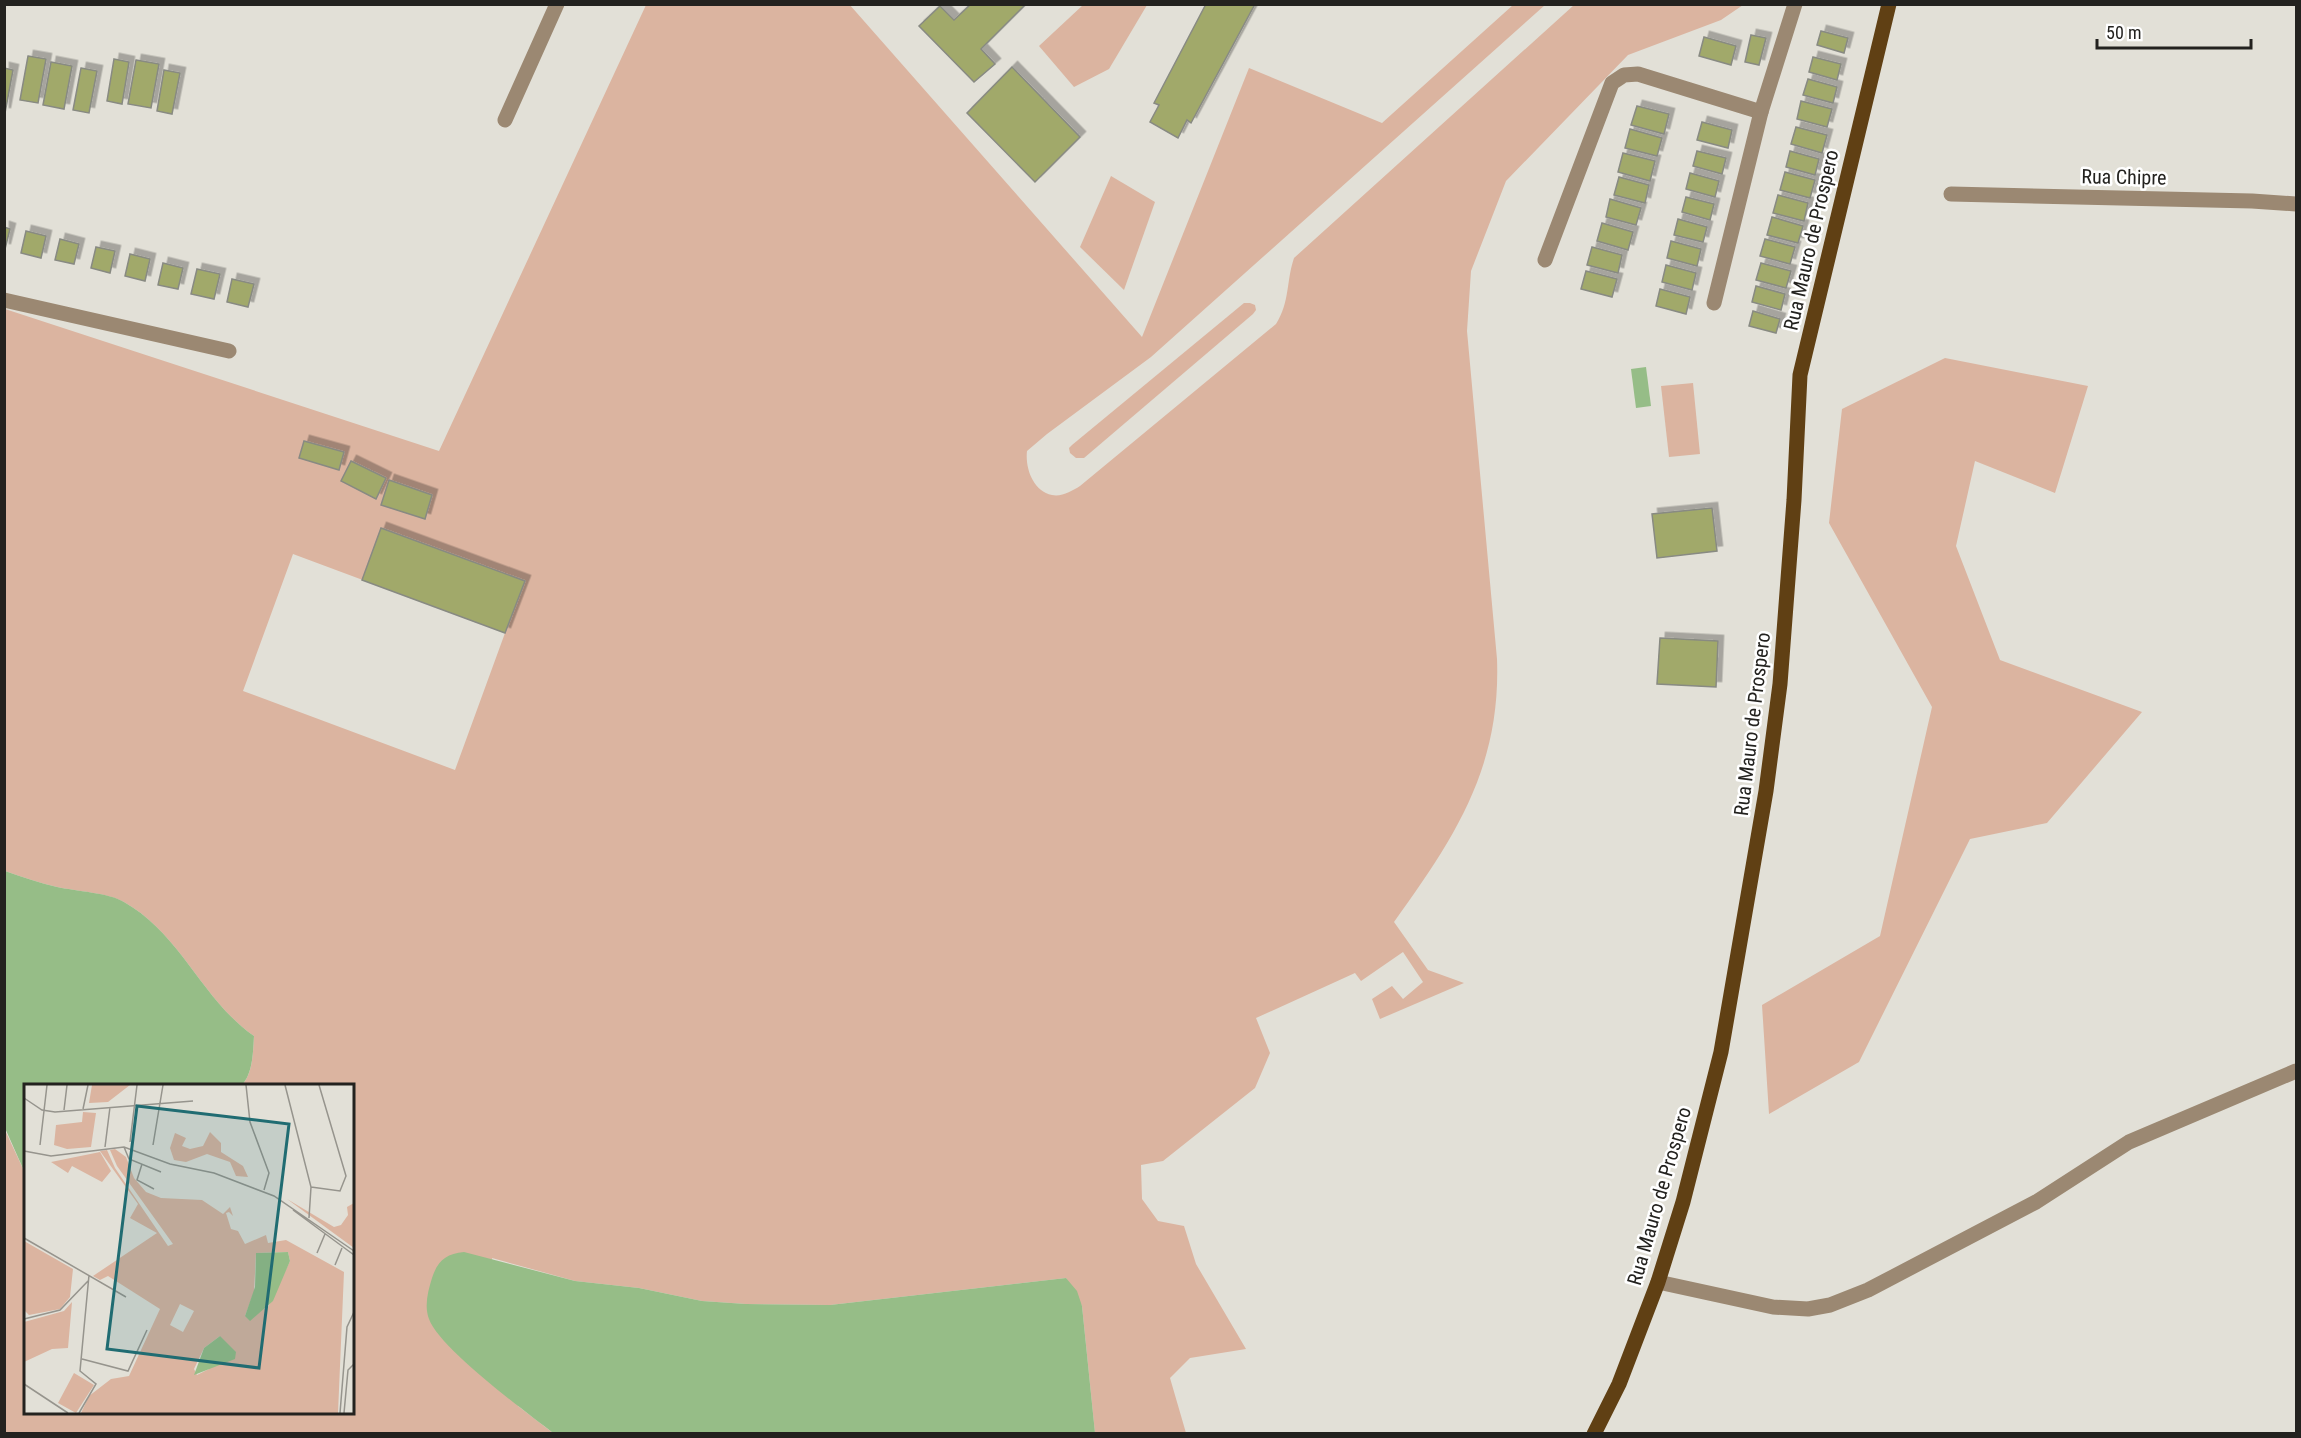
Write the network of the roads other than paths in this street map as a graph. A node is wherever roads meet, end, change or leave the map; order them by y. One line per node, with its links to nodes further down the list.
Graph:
1 (557, 4): 5 (street)
2 (1795, 4): 4 (street)
3 (1889, 4): 13 (main road, Rua Mauro de Prospero)
4 (1761, 112): 8 (street); 10 (street)
5 (505, 120)
6 (1951, 194): 7 (street, Rua Chipre)
7 (2296, 204)
8 (1545, 260)
9 (4, 300): 11 (street)
10 (1714, 303)
11 (229, 351)
12 (2296, 1071): 13 (street)
13 (1658, 1281): 14 (main road, Rua Mauro de Prospero)
14 (1593, 1434)

